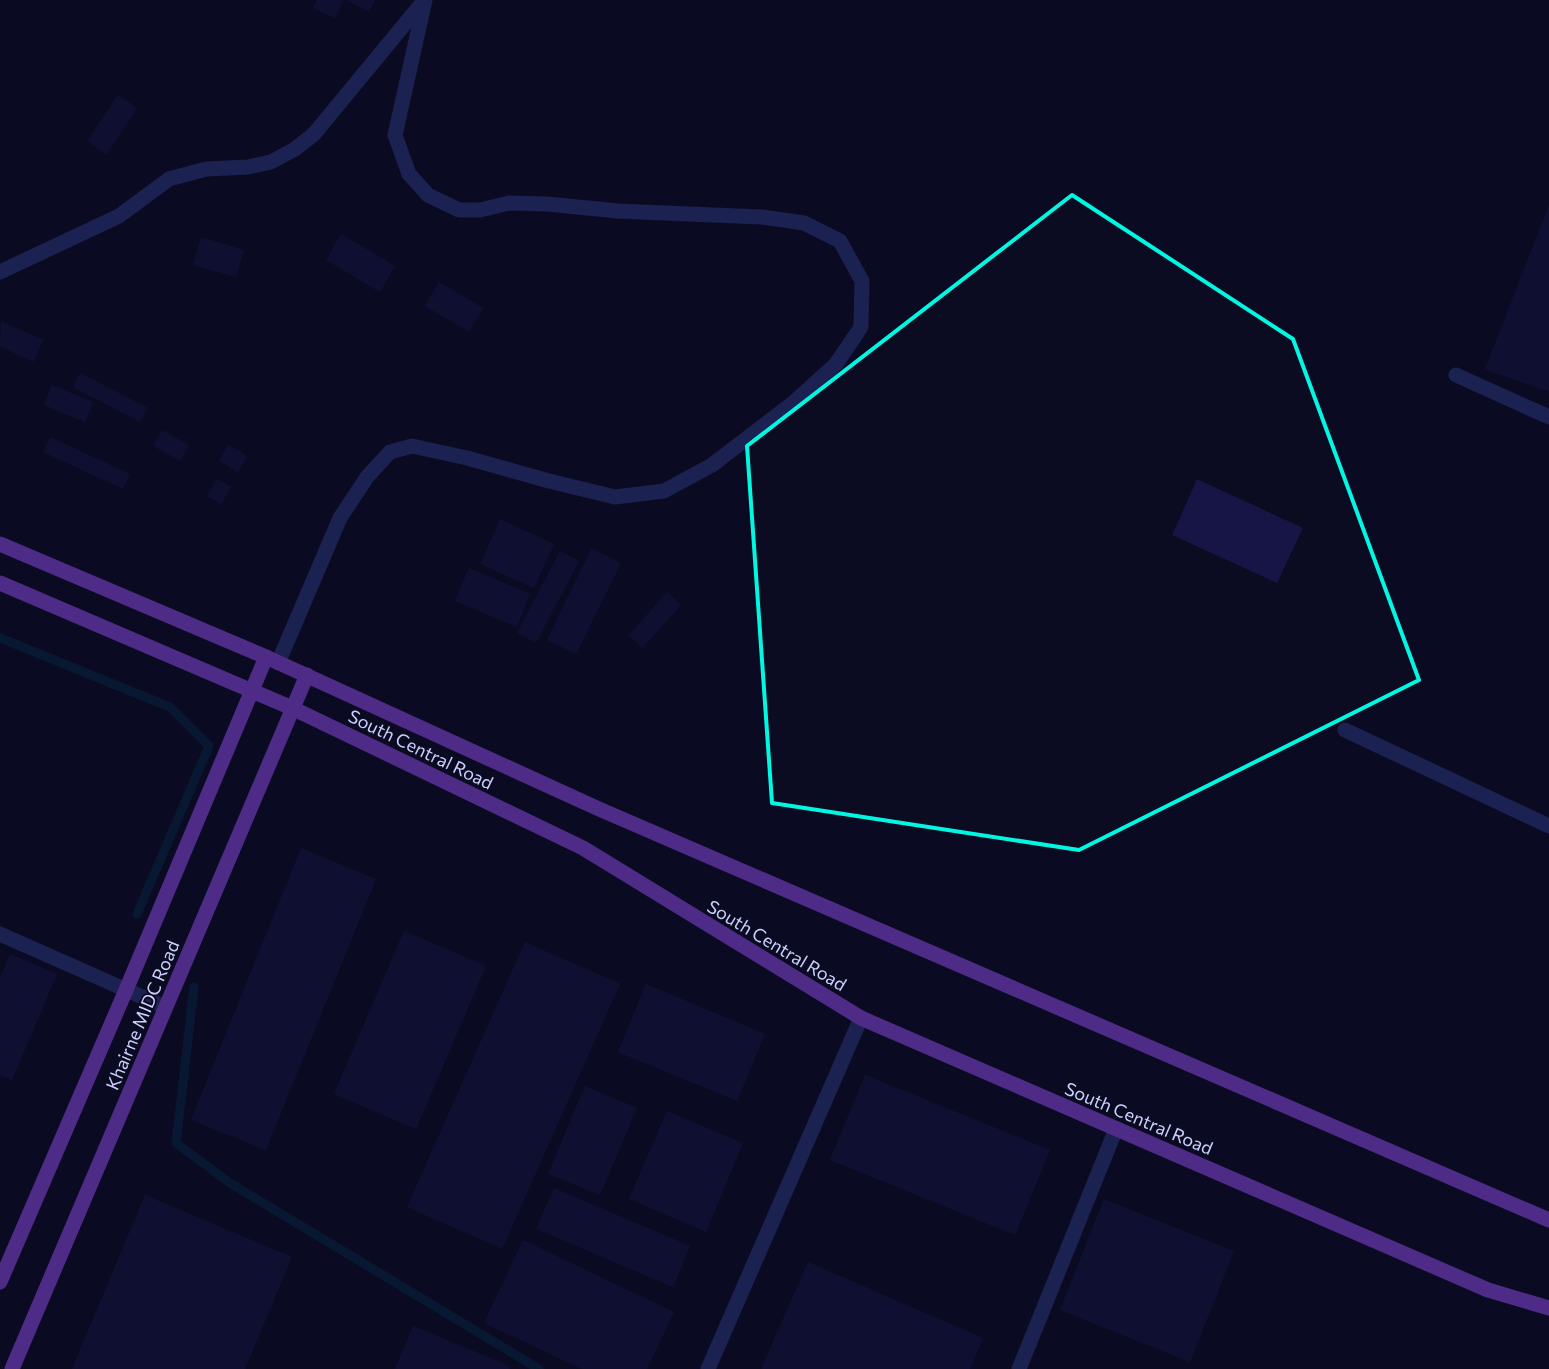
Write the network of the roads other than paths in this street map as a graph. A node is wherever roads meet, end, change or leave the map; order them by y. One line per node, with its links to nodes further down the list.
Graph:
1 (425, 0): 2 (street); 7 (street)
2 (0, 272)
3 (1456, 375): 4 (street)
4 (1549, 417)
5 (0, 544): 7 (main road, South Central Road)
6 (0, 583): 9 (main road, South Central Road)
7 (272, 660): 8 (main road, South Central Road); 9 (main road, Khairne MIDC Road)
8 (307, 675): 10 (main road, Khairne MIDC Road); 18 (main road, South Central Road)
9 (251, 690): 10 (main road, South Central Road); 14 (main road, Khairne MIDC Road)
10 (292, 708): 15 (main road, Khairne MIDC Road); 16 (main road, South Central Road)
11 (1345, 730): 12 (street)
12 (1549, 826)
13 (0, 934): 14 (street)
14 (126, 990): 15 (street); 19 (main road, Khairne MIDC Road)
15 (166, 1007): 21 (main road, Khairne MIDC Road)
16 (860, 1018): 17 (main road, South Central Road); 22 (street)
17 (1116, 1129): 20 (main road, South Central Road); 23 (street)
18 (1549, 1220)
19 (0, 1282)
20 (1549, 1308)
21 (12, 1369)
22 (708, 1369)
23 (1019, 1369)

